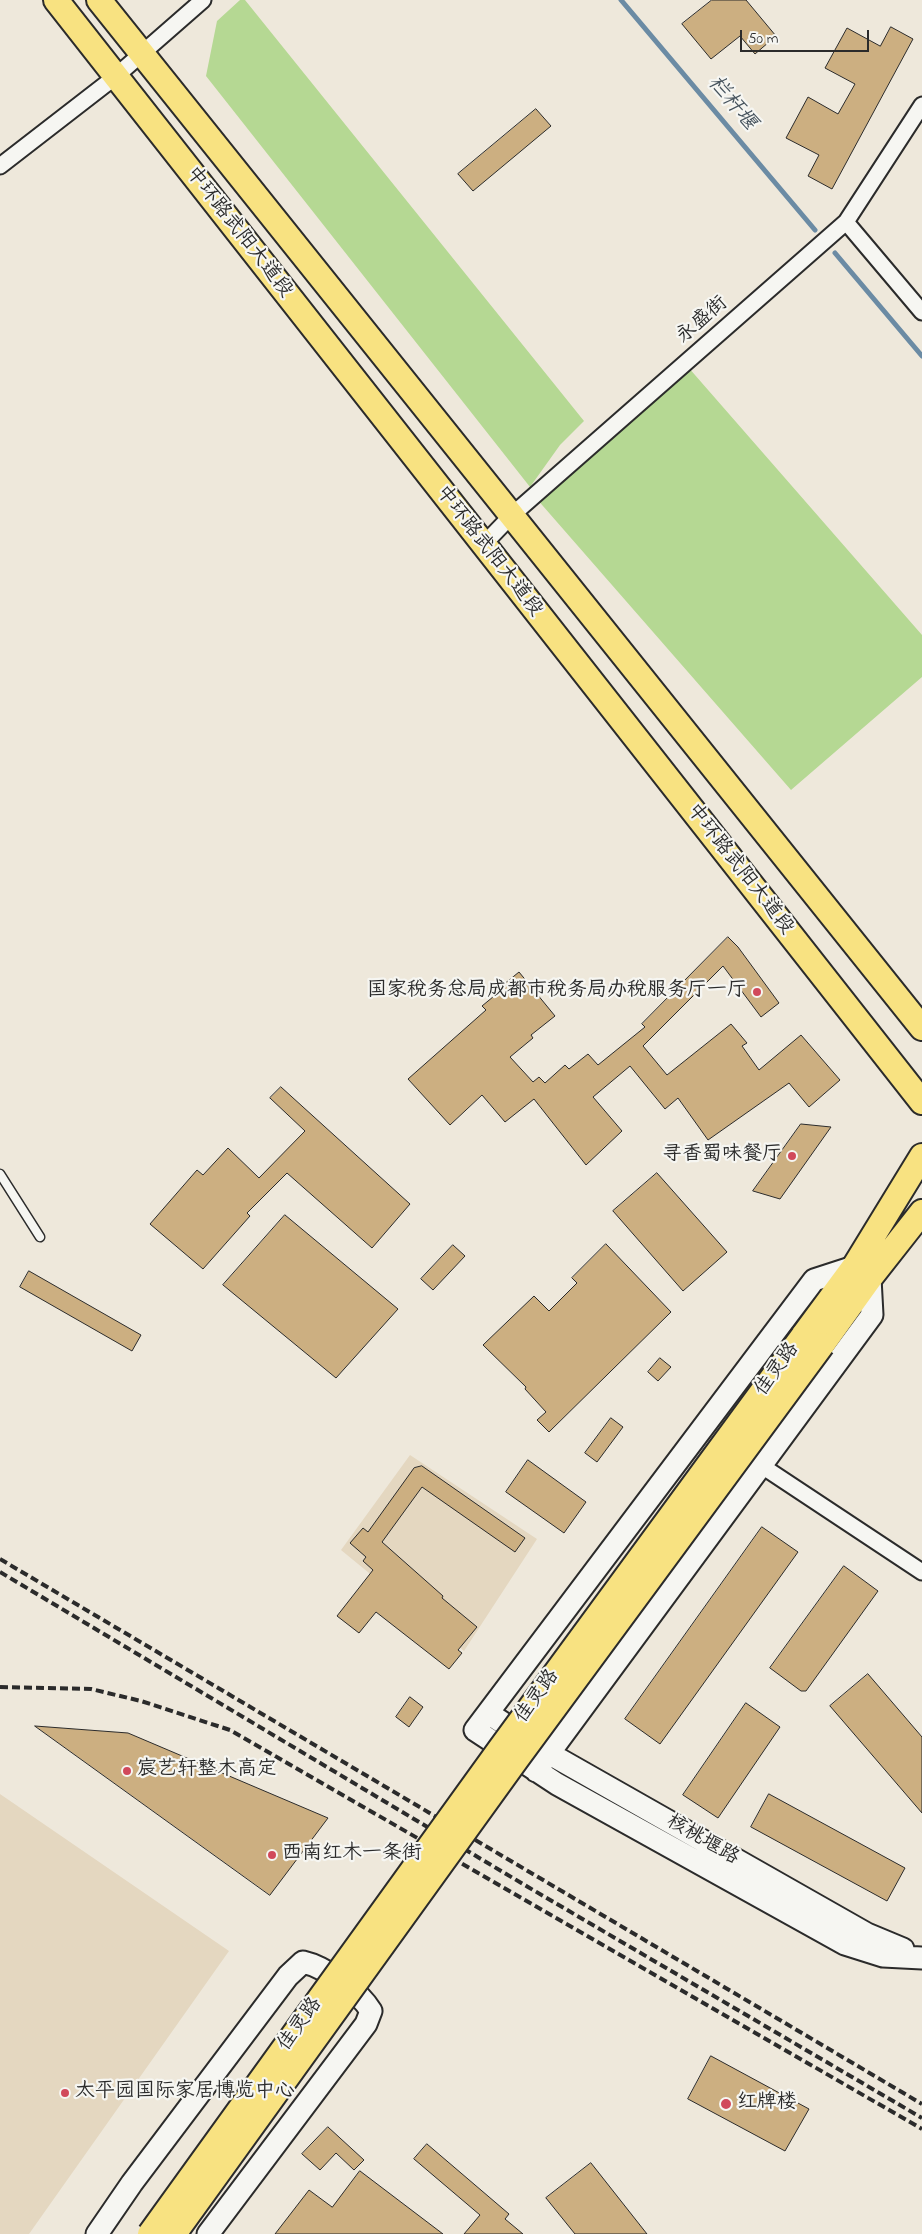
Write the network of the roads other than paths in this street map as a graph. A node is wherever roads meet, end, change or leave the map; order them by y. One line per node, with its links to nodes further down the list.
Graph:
1 (56, 0): 5 (main road, 中环路武阳大道段)
2 (99, 0): 4 (main road, 中环路武阳大道段)
3 (203, 0): 4 (street)
4 (140, 54): 5 (street); 10 (main road, 中环路武阳大道段)
5 (115, 77): 7 (street); 11 (main road, 中环路武阳大道段)
6 (922, 105): 8 (street, 永盛街)
7 (0, 166)
8 (846, 222): 9 (street); 10 (street, 永盛街)
9 (922, 312)
10 (511, 516): 11 (street, 永盛街); 12 (main road, 中环路武阳大道段)
11 (482, 545): 13 (main road, 中环路武阳大道段)
12 (922, 1028)
13 (922, 1102)
14 (922, 1156): 18 (main road, 佳灵路)
15 (0, 1174): 17 (lane)
16 (922, 1212): 18 (main road, 佳灵路)
17 (40, 1237)
18 (862, 1273): 19 (main road, 佳灵路); 20 (street); 22 (street)
19 (813, 1340): 27 (main road, 佳灵路, bridge); 28 (main road, 佳灵路, bridge)
20 (762, 1466): 21 (street); 23 (street)
21 (922, 1572)
22 (488, 1713): 23 (street, 核桃堰路); 24 (street)
23 (550, 1754): 24 (street); 25 (street, 核桃堰路)
24 (536, 1771): 25 (street)
25 (922, 1957)
26 (97, 2234): 29 (street)
27 (150, 2234)
28 (174, 2234)
29 (208, 2234)

